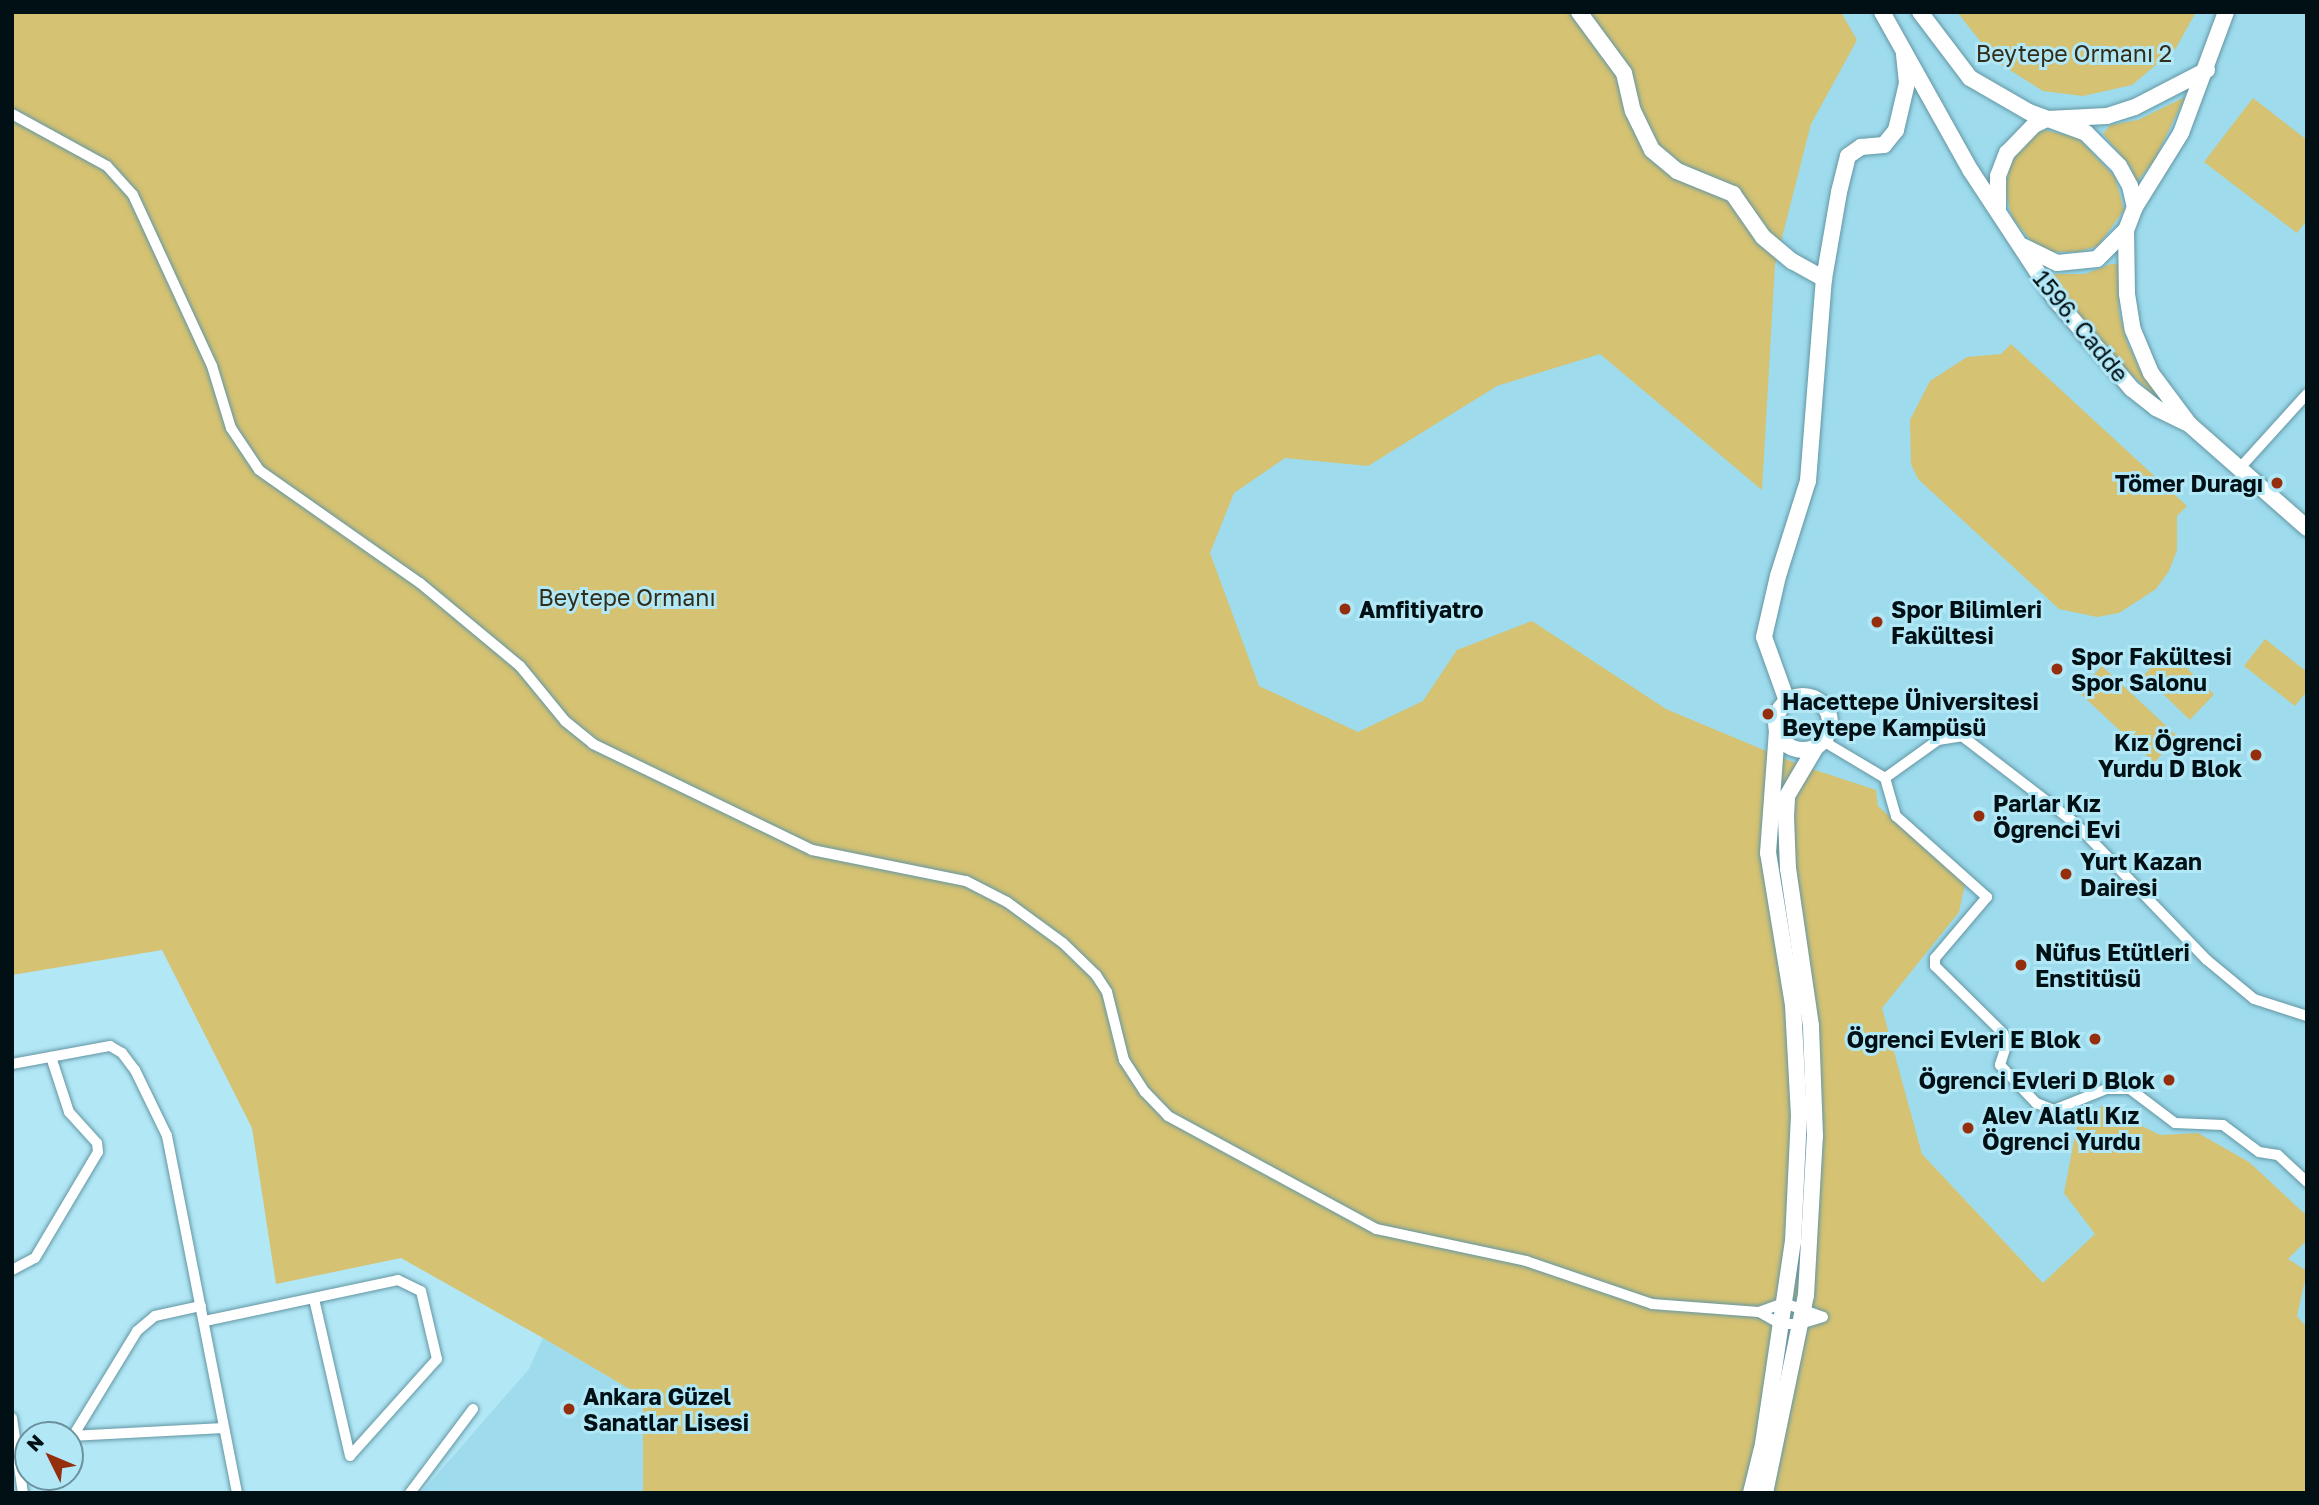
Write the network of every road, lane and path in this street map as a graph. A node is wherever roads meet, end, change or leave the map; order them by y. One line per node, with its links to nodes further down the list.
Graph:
1 (1579, 12): 13 (main road)
2 (1882, 12): 5 (main road, 1596. Cadde)
3 (1920, 12): 8 (main road)
4 (2226, 12): 6 (main road, 1596. Cadde)
5 (1904, 52): 10 (main road, 1596. Cadde); 13 (main road)
6 (2207, 70): 8 (main road); 9 (main road, 1596. Cadde)
7 (12, 114): 31 (street)
8 (2048, 119): 9 (main road); 10 (main road)
9 (2135, 207): 11 (main road, 1596. Cadde)
10 (1998, 213): 12 (main road, 1596. Cadde)
11 (2126, 230): 12 (main road, 1596. Cadde); 15 (main road, 1596. Cadde)
12 (2016, 242): 15 (main road, 1596. Cadde)
13 (1824, 279): 18 (main road)
14 (2307, 394): 16 (street)
15 (2189, 424): 16 (main road, 1596. Cadde)
16 (2239, 469): 17 (main road, 1596. Cadde)
17 (2307, 528)
18 (1787, 701): 19 (main road); 20 (main road)
19 (1777, 730): 20 (main road); 28 (main road)
20 (1819, 744): 21 (street); 30 (main road)
21 (1885, 778): 22 (street); 25 (street)
22 (2307, 1016)
23 (51, 1056): 24 (street); 26 (street); 29 (street)
24 (12, 1064)
25 (2307, 1182)
26 (12, 1270)
27 (314, 1300): 27 (street); 32 (street)
28 (1784, 1303): 30 (street); 31 (street); 33 (main road)
29 (201, 1306): 32 (street); 36 (street)
30 (1804, 1307): 34 (main road)
31 (1759, 1312): 33 (street)
32 (205, 1321): 37 (street)
33 (1781, 1324): 34 (street); 41 (main road)
34 (1800, 1324): 42 (main road)
35 (473, 1409): 40 (street)
36 (80, 1421)
37 (224, 1428): 38 (street); 39 (street)
38 (84, 1435)
39 (237, 1493)
40 (410, 1493)
41 (1751, 1493)
42 (1765, 1493)

